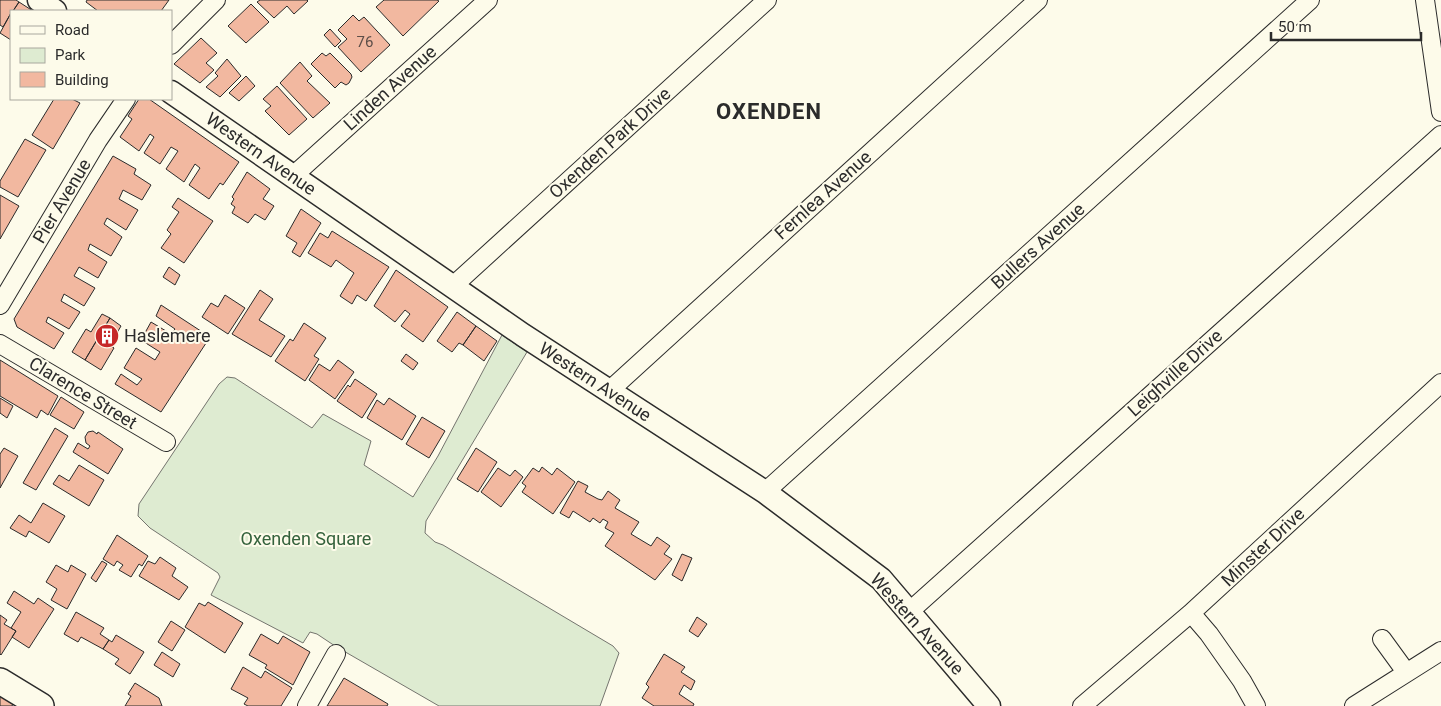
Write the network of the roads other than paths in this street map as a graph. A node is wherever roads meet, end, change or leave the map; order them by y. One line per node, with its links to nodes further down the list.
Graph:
1 (39, 0): 8 (street)
2 (216, 0): 9 (street)
3 (488, 0): 14 (street, Linden Avenue)
4 (766, 0): 15 (street, Oxenden Park Drive)
5 (1038, 0): 19 (street, Fernlea Avenue)
6 (1310, 0): 21 (street, Bullers Avenue)
7 (1425, 0): 12 (street)
8 (54, 10)
9 (172, 44)
10 (172, 93): 14 (street, Western Avenue)
11 (125, 100): 16 (street, Pier Avenue)
12 (1441, 112)
13 (1441, 135): 22 (street, Leighville Drive)
14 (292, 176): 15 (street, Western Avenue)
15 (453, 286): 19 (street, Western Avenue)
16 (0, 305)
17 (0, 344): 20 (street, Clarence Street)
18 (1441, 383): 23 (street, Minster Drive)
19 (608, 391): 21 (street, Western Avenue)
20 (166, 442)
21 (765, 492): 22 (street, Western Avenue)
22 (910, 612): 31 (street, Western Avenue)
23 (1191, 613): 32 (street, Minster Drive); 33 (street)
24 (1382, 639): 27 (street)
25 (1441, 651): 27 (street)
26 (336, 654): 30 (street)
27 (1406, 672): 34 (street)
28 (0, 681): 29 (main road)
29 (41, 706)
30 (307, 706)
31 (989, 706)
32 (1082, 706)
33 (1256, 706)
34 (1354, 706)

